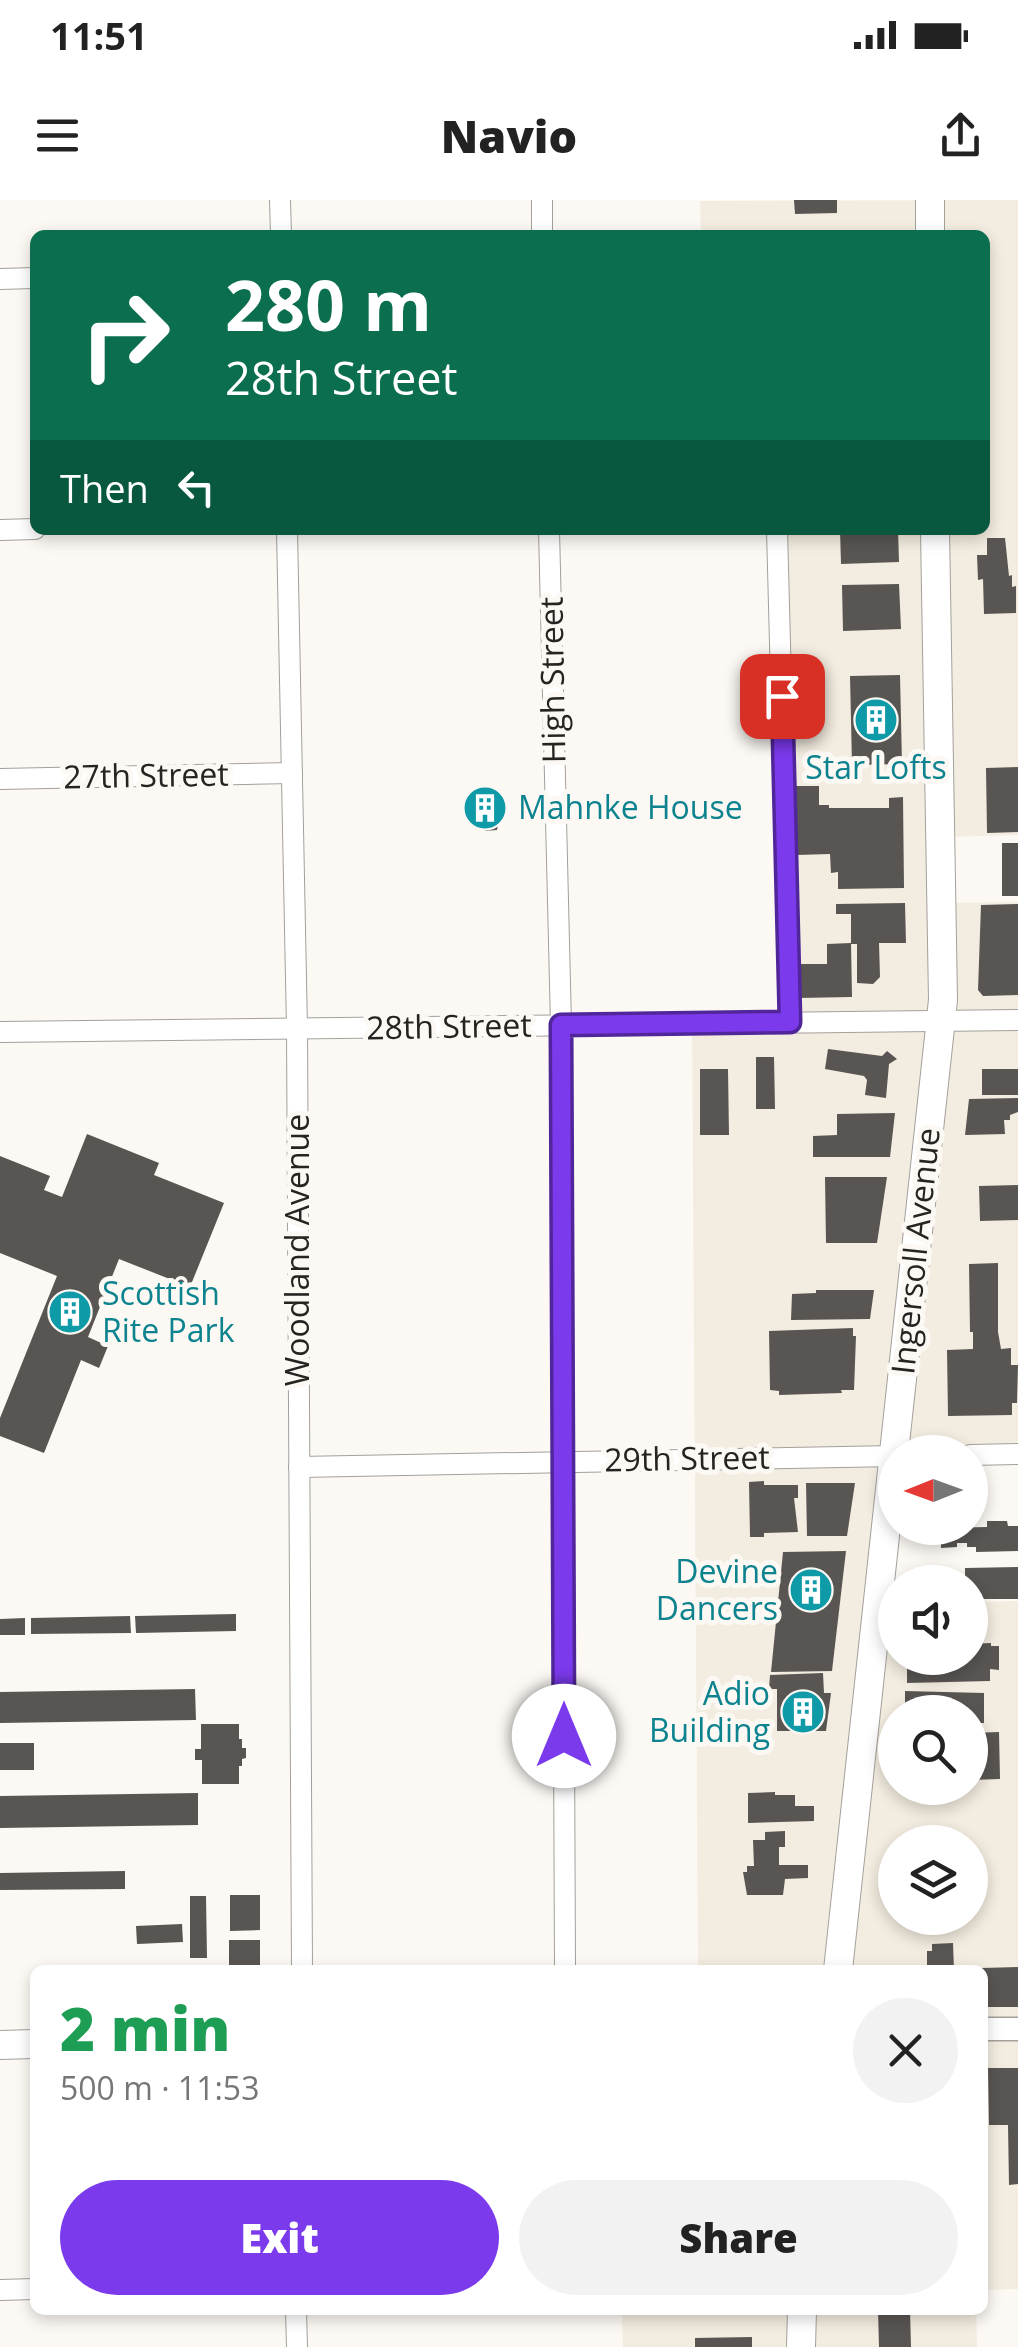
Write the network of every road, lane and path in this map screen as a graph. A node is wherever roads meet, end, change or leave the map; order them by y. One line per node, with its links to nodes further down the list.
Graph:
1 (280, 200): 4 (street)
2 (542, 200): 5 (street)
3 (930, 200): 6 (main road)
4 (281, 230)
5 (542, 230)
6 (930, 230)
7 (30, 278): 8 (street)
8 (0, 279)
9 (30, 529): 10 (street)
10 (0, 530)
11 (287, 535): 15 (street, Woodland Avenue)
12 (549, 535): 20 (street, High Street)
13 (777, 535): 19 (street)
14 (935, 535): 18 (main road, Ingersoll Avenue)
15 (292, 773): 16 (street, 27th Street); 21 (street, Woodland Avenue)
16 (0, 780)
17 (1018, 1020): 18 (street, 28th Street)
18 (941, 1021): 19 (street, 28th Street); 23 (main road, Ingersoll Avenue)
19 (790, 1022): 20 (street, 28th Street)
20 (561, 1025): 21 (street, 28th Street); 27 (street, High Street)
21 (297, 1028): 22 (street, 28th Street); 28 (street, Woodland Avenue)
22 (0, 1032)
23 (896, 1435)
24 (1018, 1454): 25 (street)
25 (988, 1455)
26 (878, 1456): 27 (street, 29th Street)
27 (562, 1462): 28 (street, 29th Street); 31 (street, High Street)
28 (299, 1467): 30 (street, Woodland Avenue)
29 (884, 1545): 32 (main road, Ingersoll Avenue)
30 (302, 1965)
31 (565, 1965)
32 (839, 1965)
33 (988, 2029): 34 (street)
34 (1018, 2029)
35 (30, 2044): 36 (main road)
36 (0, 2045)
37 (30, 2289): 38 (street)
38 (0, 2290)
39 (296, 2315): 41 (street)
40 (802, 2315): 42 (main road)
41 (297, 2347)
42 (801, 2347)

